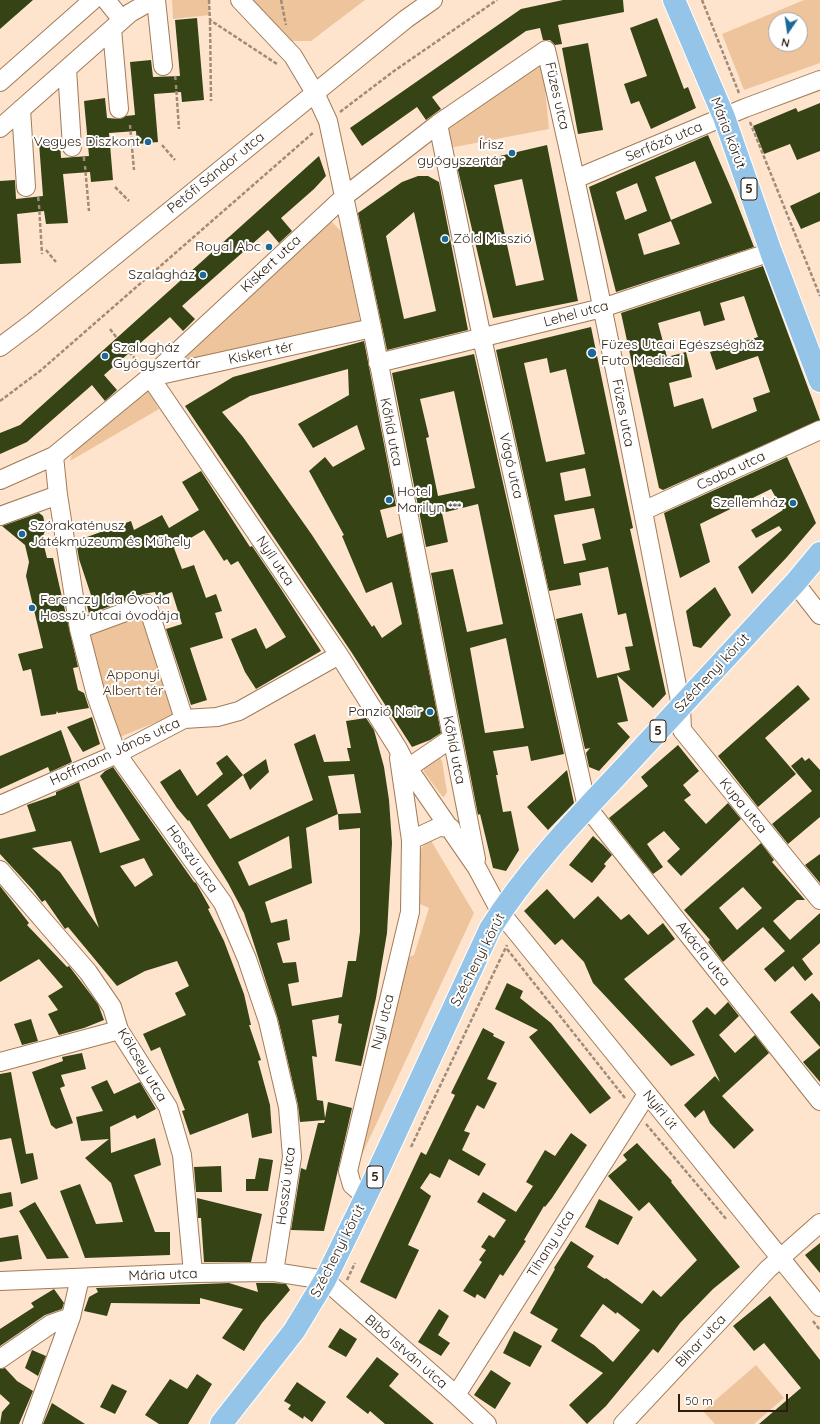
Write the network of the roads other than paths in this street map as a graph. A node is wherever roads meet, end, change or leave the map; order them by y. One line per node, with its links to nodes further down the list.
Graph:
1 (93, 0): 12 (street)
2 (106, 0): 7 (street)
3 (155, 0): 7 (street); 9 (street)
4 (240, 0): 13 (street, Kőhíd utca)
5 (433, 0): 13 (street, Petőfi Sándor utca)
6 (674, 0): 16 (main road, Mária körút / 5)
7 (117, 24): 10 (street); 15 (street)
8 (546, 50): 17 (street, Kiskert utca); 20 (street, Füzes utca)
9 (163, 66)
10 (67, 69): 14 (street); 19 (street)
11 (820, 80): 16 (street, Serfőző utca)
12 (0, 82)
13 (315, 93): 22 (street, Kőhíd utca); 27 (street, Petőfi Sándor utca)
14 (20, 109): 18 (street); 21 (street)
15 (119, 109)
16 (724, 117): 20 (street, Serfőző utca); 23 (main road, Mária körút / 5)
17 (438, 124): 22 (street, Kiskert utca); 26 (street, Vágó utca)
18 (0, 128)
19 (72, 147)
20 (576, 179): 24 (street, Füzes utca)
21 (26, 187)
22 (345, 196): 25 (street, Kőhíd utca); 29 (street, Kiskert utca)
23 (771, 252): 24 (street, Lehel utca); 30 (main road, Mária körút / 5)
24 (602, 308): 26 (street, Lehel utca); 35 (street, Füzes utca)
25 (372, 328): 28 (street, Kőhíd utca); 29 (street, Kiskert tér)
26 (482, 338): 28 (street, Lehel utca); 49 (street, Vágó utca)
27 (0, 348)
28 (378, 363): 44 (street, Kőhíd utca)
29 (148, 374): 32 (street, Kiskert utca); 41 (street, Nyíl utca)
30 (820, 381)
31 (820, 430): 35 (street, Csaba utca)
32 (54, 456): 33 (street, Kiskert utca); 34 (street, Hosszú utca)
33 (0, 480)
34 (58, 495): 36 (street); 40 (street, Hosszú utca)
35 (642, 511): 42 (street, Füzes utca)
36 (0, 516)
37 (820, 553): 38 (main road, Széchenyi körút / 5)
38 (795, 583): 39 (street); 42 (main road, Széchenyi körút / 5)
39 (820, 615)
40 (79, 629): 43 (street); 46 (street, Hosszú utca)
41 (339, 655): 43 (street, Hoffmann János utca); 45 (street, Nyíl utca)
42 (681, 706): 49 (main road, Széchenyi körút / 5); 54 (street, Kupa utca)
43 (184, 719): 46 (street, Hoffmann János utca)
44 (452, 738): 47 (street); 52 (street, Kőhíd utca)
45 (397, 747): 47 (street, Nyíl utca); 51 (street, Nyíl utca)
46 (117, 754): 48 (street, Hoffmann János utca); 63 (street, Hosszú utca)
47 (408, 768): 50 (street, Nyíl utca)
48 (0, 805)
49 (587, 808): 55 (main road, Széchenyi körút / 5); 59 (street, Akácfa utca)
50 (450, 828): 51 (street); 52 (street, Nyíl utca)
51 (411, 840): 60 (street, Nyíl utca)
52 (477, 868): 55 (street, Nyíl utca)
53 (0, 870): 56 (street, Kölcsey utca)
54 (820, 900)
55 (496, 921): 58 (street, Nyíri út); 60 (main road, Széchenyi körút / 5)
56 (120, 1030): 57 (street); 64 (street, Kölcsey utca)
57 (0, 1062)
58 (647, 1094): 62 (street, Nyíri út); 71 (street, Tihany utca)
59 (820, 1101)
60 (366, 1197): 66 (main road, Széchenyi körút / 5)
61 (820, 1223): 62 (street, Bihar utca)
62 (779, 1258): 68 (street, Nyíri út); 75 (street, Bihar utca)
63 (274, 1272): 64 (street, Mária utca); 66 (street, Mária utca)
64 (193, 1273): 65 (street, Mária utca)
65 (80, 1278): 67 (street, Mária utca); 69 (street)
66 (325, 1280): 71 (street, Bibó István utca); 73 (main road, Széchenyi körút / 5)
67 (0, 1281)
68 (815, 1313)
69 (71, 1317): 70 (street); 72 (street)
70 (0, 1358)
71 (456, 1395): 74 (street, Bibó István utca)
72 (32, 1424)
73 (221, 1424)
74 (487, 1424)
75 (623, 1424)

